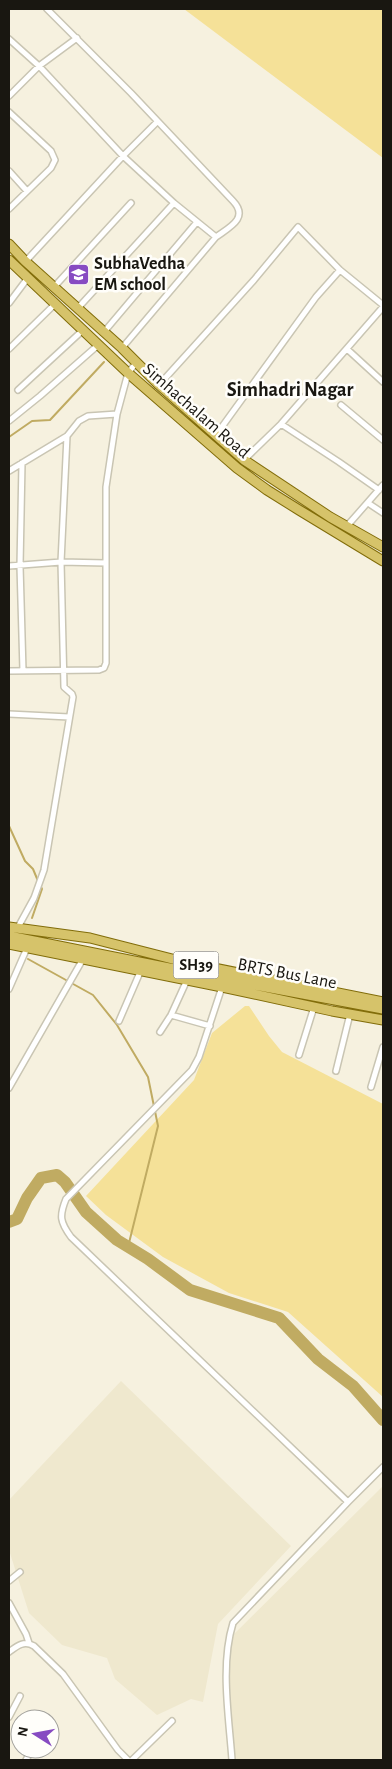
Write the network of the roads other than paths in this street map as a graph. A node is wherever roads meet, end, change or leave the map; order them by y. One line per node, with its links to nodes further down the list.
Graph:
1 (47, 9): 2 (street)
2 (77, 38): 4 (street); 7 (street)
3 (9, 39): 4 (street)
4 (39, 66): 5 (street); 8 (street)
5 (9, 96)
6 (9, 112): 10 (street)
7 (157, 122): 8 (street); 15 (street)
8 (123, 156): 12 (street); 18 (street)
9 (9, 171): 10 (street)
10 (27, 191): 13 (street)
11 (131, 203): 22 (street)
12 (174, 203): 14 (street); 26 (street)
13 (9, 209)
14 (197, 222): 15 (street); 28 (street)
15 (216, 237): 30 (street)
16 (9, 244): 18 (main road)
17 (9, 260): 19 (main road, Simhachalam Road)
18 (25, 261): 19 (street); 22 (main road)
19 (18, 269): 21 (main road, Simhachalam Road)
20 (340, 270): 25 (street); 36 (street); 43 (street)
21 (27, 279): 23 (street); 24 (main road, Simhachalam Road)
22 (54, 287): 26 (main road)
23 (9, 303)
24 (54, 305): 27 (main road, Simhachalam Road); 31 (street)
25 (383, 306): 32 (street)
26 (78, 308): 28 (main road)
27 (82, 331): 29 (main road, Simhachalam Road); 37 (street)
28 (104, 332): 30 (main road)
29 (97, 346): 34 (main road, Simhachalam Road); 40 (street)
30 (122, 348): 33 (main road)
31 (9, 349)
32 (347, 349): 35 (street); 41 (street)
33 (136, 363): 34 (street); 36 (main road)
34 (128, 374): 39 (street); 47 (main road, Simhachalam Road)
35 (383, 382)
36 (159, 385): 43 (main road)
37 (18, 390)
38 (341, 405): 44 (street)
39 (117, 414): 42 (street); 57 (street)
40 (9, 420)
41 (281, 424): 45 (street); 50 (street)
42 (67, 436): 46 (street); 56 (street)
43 (216, 436): 45 (main road)
44 (383, 440)
45 (244, 460): 47 (main road); 53 (main road)
46 (22, 463): 48 (street); 59 (street)
47 (237, 468): 55 (main road, Simhachalam Road)
48 (9, 470)
49 (383, 485): 50 (street)
50 (378, 490): 51 (street)
51 (368, 503): 52 (street); 53 (street)
52 (383, 513)
53 (347, 526): 54 (main road)
54 (383, 547)
55 (383, 561)
56 (62, 562): 57 (street); 59 (street); 62 (street)
57 (106, 563): 62 (street)
58 (9, 566): 59 (street)
59 (20, 566): 61 (street)
60 (9, 671): 61 (street)
61 (23, 671): 62 (street)
62 (65, 671): 64 (street)
63 (9, 714): 64 (street)
64 (69, 717): 65 (street)
65 (13, 928): 74 (main road, SH39)
66 (9, 936): 76 (main road, BRTS Bus Lane)
67 (9, 944): 68 (main road, SH39)
68 (27, 948): 69 (main road, SH39); 73 (street)
69 (83, 959): 70 (main road, SH39); 87 (street)
70 (142, 970): 71 (main road, SH39); 80 (street)
71 (187, 980): 72 (main road, SH39); 78 (street)
72 (222, 987): 75 (main road, SH39); 81 (street)
73 (9, 989)
74 (383, 1002)
75 (314, 1007): 77 (main road, SH39); 84 (street)
76 (383, 1009)
77 (350, 1014): 79 (main road, SH39); 85 (street)
78 (171, 1015): 81 (street); 82 (street)
79 (383, 1020)
80 (120, 1021)
81 (210, 1026): 89 (street)
82 (160, 1032)
83 (383, 1047): 86 (street)
84 (299, 1055)
85 (336, 1071)
86 (371, 1087)
87 (9, 1088)
88 (383, 1467): 89 (street)
89 (348, 1502): 100 (street)
90 (20, 1572): 91 (street)
91 (9, 1581)
92 (9, 1603): 93 (street)
93 (30, 1643): 94 (street); 98 (street)
94 (9, 1652)
95 (20, 1696): 96 (street)
96 (9, 1717)
97 (172, 1721): 99 (street)
98 (125, 1759)
99 (132, 1760)
100 (232, 1760)

